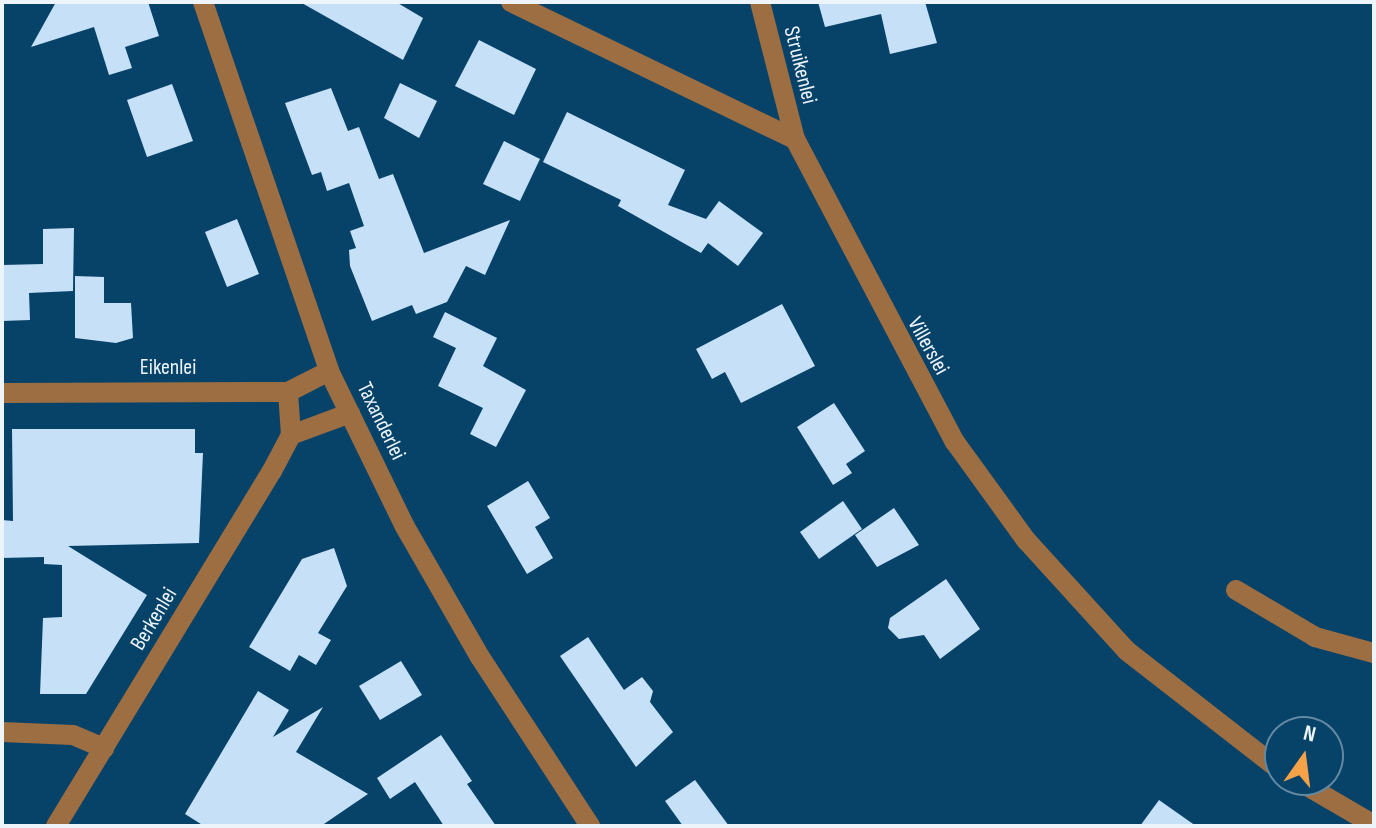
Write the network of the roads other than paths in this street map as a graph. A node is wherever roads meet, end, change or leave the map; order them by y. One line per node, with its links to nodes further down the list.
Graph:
1 (203, 2): 5 (street, Taxanderlei)
2 (511, 2): 4 (street)
3 (760, 2): 4 (street, Struikenlei)
4 (795, 139): 14 (street, Villerslei)
5 (329, 371): 6 (street, Eikenlei); 8 (street, Taxanderlei)
6 (288, 392): 7 (street, Eikenlei); 9 (street)
7 (2, 393)
8 (350, 413): 9 (street); 18 (street, Taxanderlei)
9 (291, 435): 13 (street, Berkenlei)
10 (1236, 590): 11 (street)
11 (1374, 653)
12 (2, 732): 13 (street)
13 (104, 748): 17 (street, Berkenlei)
14 (1264, 758)
15 (1324, 796): 16 (street)
16 (1374, 825)
17 (56, 826)
18 (590, 826)

